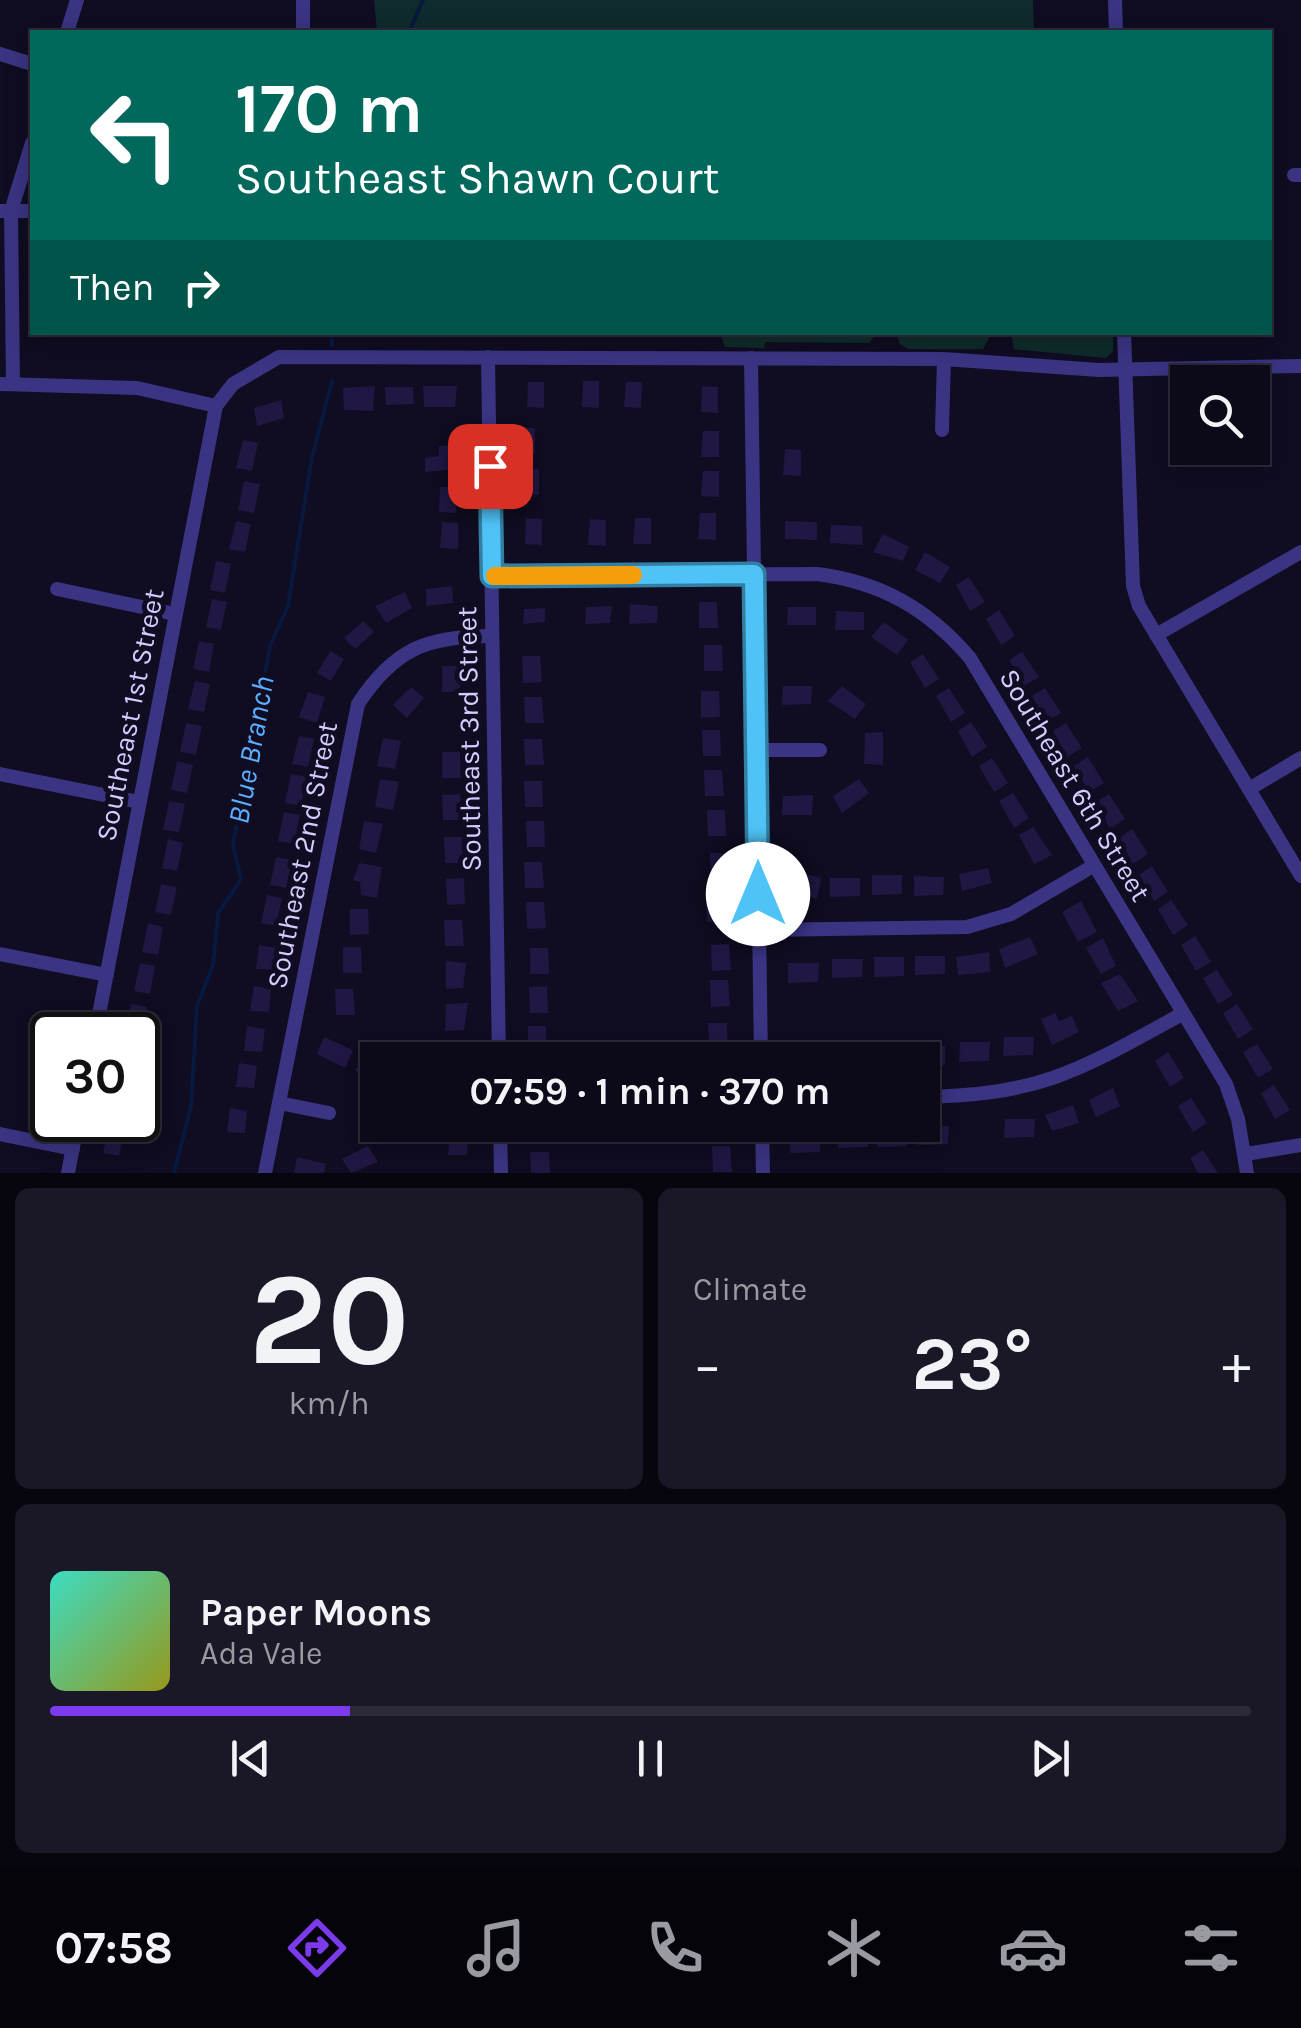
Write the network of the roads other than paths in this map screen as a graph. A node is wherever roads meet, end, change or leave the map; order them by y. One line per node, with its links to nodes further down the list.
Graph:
1 (77, 0): 4 (street)
2 (303, 0): 5 (street)
3 (1116, 0): 6 (street)
4 (68, 30)
5 (303, 30)
6 (1116, 30)
7 (0, 54): 8 (street)
8 (30, 63)
9 (30, 148): 10 (street)
10 (6, 211): 17 (street)
11 (1124, 335): 16 (street)
12 (488, 357): 13 (street); 18 (street); 22 (street, Southeast 3rd Street)
13 (752, 358): 14 (street); 21 (street)
14 (944, 359): 16 (street); 19 (street)
15 (1301, 366): 16 (street)
16 (1125, 368): 25 (street)
17 (7, 384): 18 (street)
18 (216, 406): 24 (street, Southeast 1st Street)
19 (942, 430)
20 (1301, 552): 25 (street)
21 (754, 574): 22 (street, Southeast 6th Street); 27 (street); 33 (street, Southeast 6th Street)
22 (492, 576): 26 (street, Southeast 3rd Street)
23 (57, 589): 24 (street)
24 (176, 614): 32 (street, Southeast 1st Street)
25 (1156, 635): 31 (street)
26 (491, 636): 40 (street, Southeast 3rd Street); 43 (street, Southeast 2nd Street)
27 (757, 750): 28 (street); 35 (street)
28 (820, 750)
29 (1301, 758): 31 (street)
30 (0, 774): 32 (street)
31 (1249, 789): 34 (street)
32 (139, 802): 37 (street, Southeast 1st Street)
33 (1093, 866): 35 (street); 39 (street, Southeast 6th Street)
34 (1301, 876)
35 (759, 930): 41 (street)
36 (0, 954): 37 (street)
37 (106, 975): 38 (street, Southeast 1st Street)
38 (99, 1012)
39 (1182, 1014): 42 (street); 51 (street, Southeast 6th Street)
40 (499, 1042)
41 (761, 1042)
42 (940, 1097)
43 (279, 1103): 44 (street); 53 (street, Southeast 2nd Street)
44 (329, 1113)
45 (0, 1134): 50 (street)
46 (74, 1142): 50 (street)
47 (500, 1142): 54 (street)
48 (762, 1142): 55 (street)
49 (1301, 1145): 51 (street)
50 (73, 1148): 52 (street)
51 (1246, 1154): 56 (street, Southeast 6th Street)
52 (68, 1173)
53 (266, 1173)
54 (500, 1173)
55 (763, 1173)
56 (1247, 1173)

